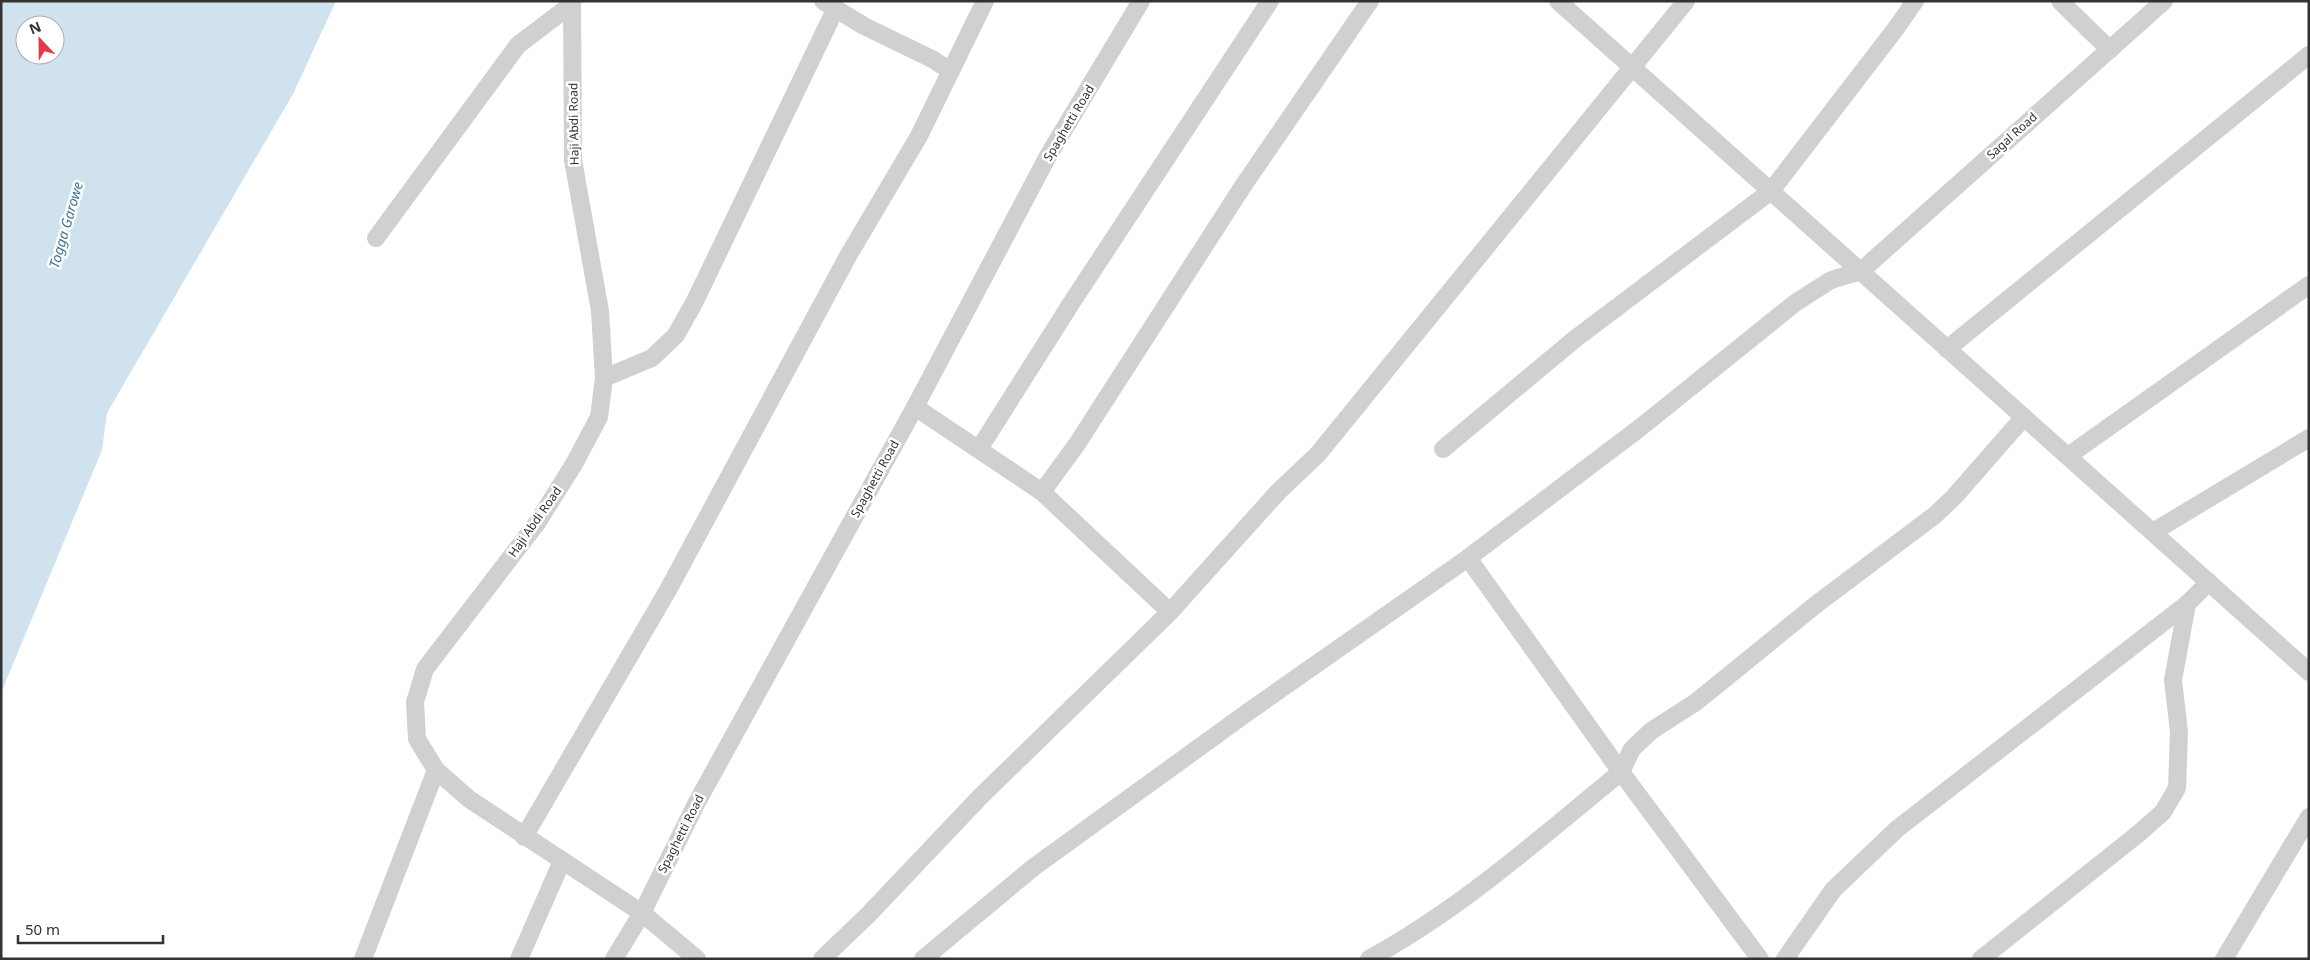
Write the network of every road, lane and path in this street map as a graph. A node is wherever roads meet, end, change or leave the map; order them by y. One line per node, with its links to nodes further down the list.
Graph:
1 (985, 1): 15 (street)
2 (1141, 1): 22 (street, Spaghetti Road)
3 (1270, 1): 25 (street)
4 (1370, 1): 28 (street)
5 (1558, 1): 14 (street)
6 (1915, 1): 16 (street)
7 (2060, 1): 12 (street)
8 (2164, 1): 12 (street, Sagal Road)
9 (572, 2): 17 (street); 21 (street, Haji Abdi Road)
10 (830, 5): 15 (street); 21 (street)
11 (1679, 5): 14 (street)
12 (2110, 50): 18 (street, Sagal Road)
13 (2309, 55): 20 (street)
14 (1631, 66): 16 (street); 33 (street)
15 (951, 71): 38 (street)
16 (1771, 191): 18 (street); 26 (street)
17 (376, 238)
18 (1860, 271): 20 (street); 30 (street)
19 (2309, 285): 27 (street)
20 (1947, 349): 23 (street)
21 (604, 378): 35 (street, Haji Abdi Road)
22 (915, 407): 25 (street); 40 (street, Spaghetti Road)
23 (2024, 417): 27 (street); 36 (street)
24 (2309, 438): 29 (street)
25 (979, 449): 28 (street)
26 (1442, 449)
27 (2068, 456): 29 (street)
28 (1042, 492): 33 (street)
29 (2153, 532): 31 (street)
30 (1468, 558): 36 (street); 46 (street)
31 (2209, 582): 32 (street); 34 (street)
32 (2187, 604): 49 (street); 50 (street)
33 (1170, 612): 45 (street)
34 (2309, 672)
35 (436, 770): 38 (street, Haji Abdi Road); 41 (street)
36 (1621, 772): 47 (street); 48 (street)
37 (2309, 817): 51 (street)
38 (524, 837): 39 (street, Haji Abdi Road)
39 (562, 862): 40 (street, Haji Abdi Road); 42 (street)
40 (642, 913): 43 (street, Spaghetti Road); 44 (street, Haji Abdi Road)
41 (363, 959)
42 (519, 959)
43 (614, 959)
44 (697, 959)
45 (822, 959)
46 (923, 959)
47 (1368, 959)
48 (1760, 959)
49 (1786, 959)
50 (1981, 959)
51 (2224, 959)

